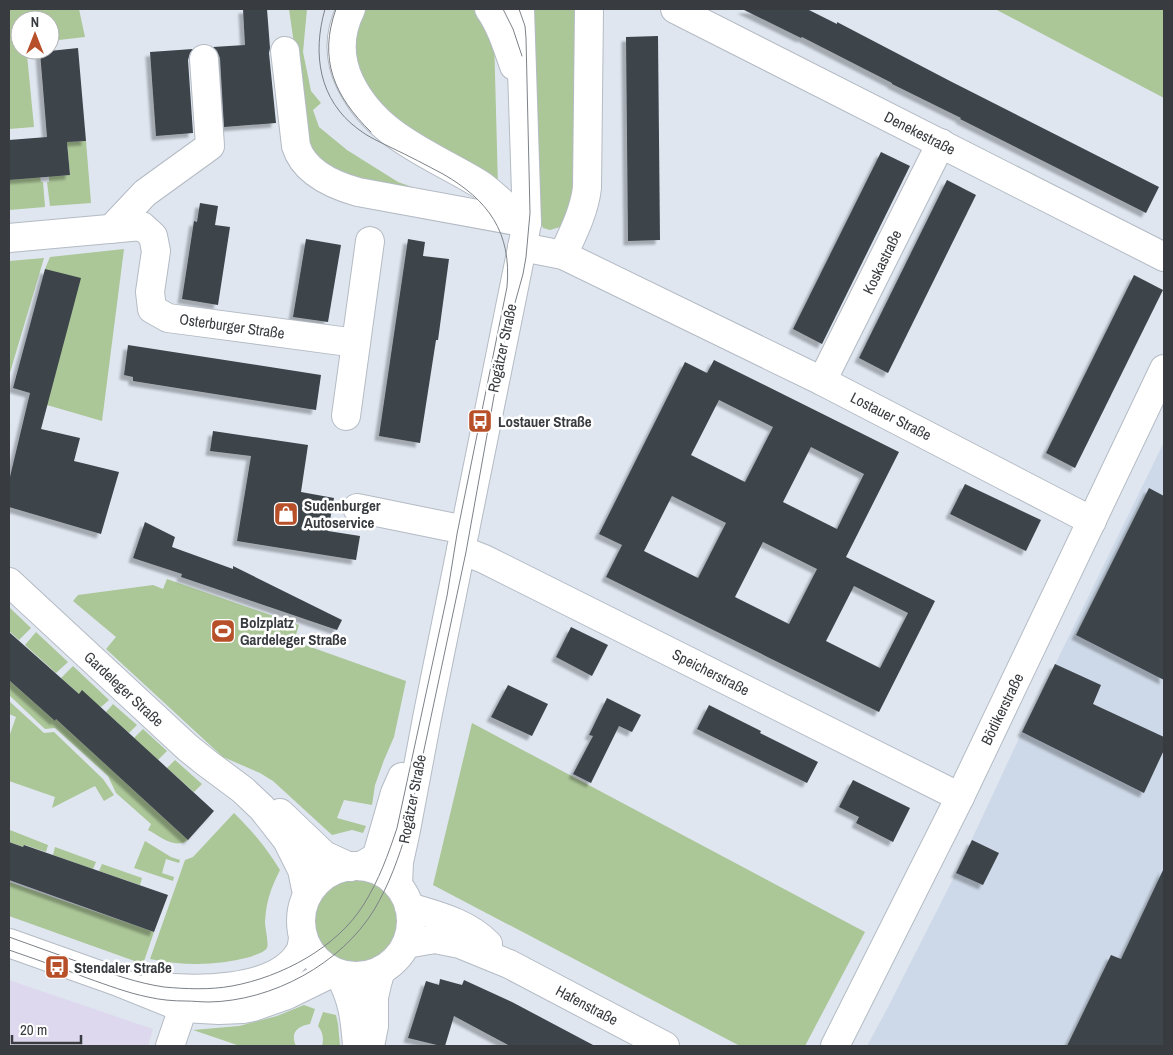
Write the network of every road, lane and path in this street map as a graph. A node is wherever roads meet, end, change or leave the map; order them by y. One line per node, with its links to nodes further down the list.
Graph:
1 (351, 9): 11 (street)
2 (489, 9): 8 (street)
3 (520, 9): 8 (street, Rogätzer Straße)
4 (590, 9): 14 (street)
5 (675, 9): 9 (street, Denekestraße)
6 (285, 51): 11 (street, Lostauer Straße)
7 (204, 59): 10 (street)
8 (523, 88): 11 (street, Rogätzer Straße)
9 (941, 143): 15 (street, Denekestraße); 18 (street, Koskastraße)
10 (111, 229): 12 (street, Osterburger Straße); 16 (street, Osterburger Straße)
11 (524, 235): 14 (street, Lostauer Straße); 22 (street, Rogätzer Straße)
12 (9, 238)
13 (370, 241): 16 (street)
14 (564, 255): 18 (street, Lostauer Straße)
15 (1164, 257)
16 (356, 343): 19 (street)
17 (1164, 369): 21 (street, Bödikerstraße)
18 (822, 381): 21 (street, Lostauer Straße)
19 (346, 416)
20 (357, 508): 22 (street, Speicherstraße)
21 (1092, 521): 26 (street, Bödikerstraße)
22 (463, 540): 24 (street, Rogätzer Straße); 26 (street, Speicherstraße)
23 (9, 582): 25 (street, Gardeleger Straße)
24 (428, 713): 27 (street, Rogätzer Straße); 29 (street, Rogätzer Straße)
25 (244, 790): 27 (street, Gardeleger Straße); 28 (street, Gardeleger Straße)
26 (960, 797): 42 (street, Bödikerstraße)
27 (355, 866): 28 (street); 29 (street)
28 (308, 894): 30 (street)
29 (403, 896): 32 (street); 33 (street, Hafenstraße)
30 (303, 939): 35 (street); 36 (street)
31 (9, 944): 36 (street)
32 (406, 944): 33 (street, Hafenstraße); 34 (street)
33 (509, 964): 41 (street, Hafenstraße)
34 (381, 970): 35 (street); 40 (street)
35 (337, 973): 37 (street); 39 (street)
36 (116, 981): 37 (street)
37 (183, 1008): 38 (street)
38 (170, 1046)
39 (357, 1046)
40 (370, 1046)
41 (665, 1046)
42 (835, 1046)

